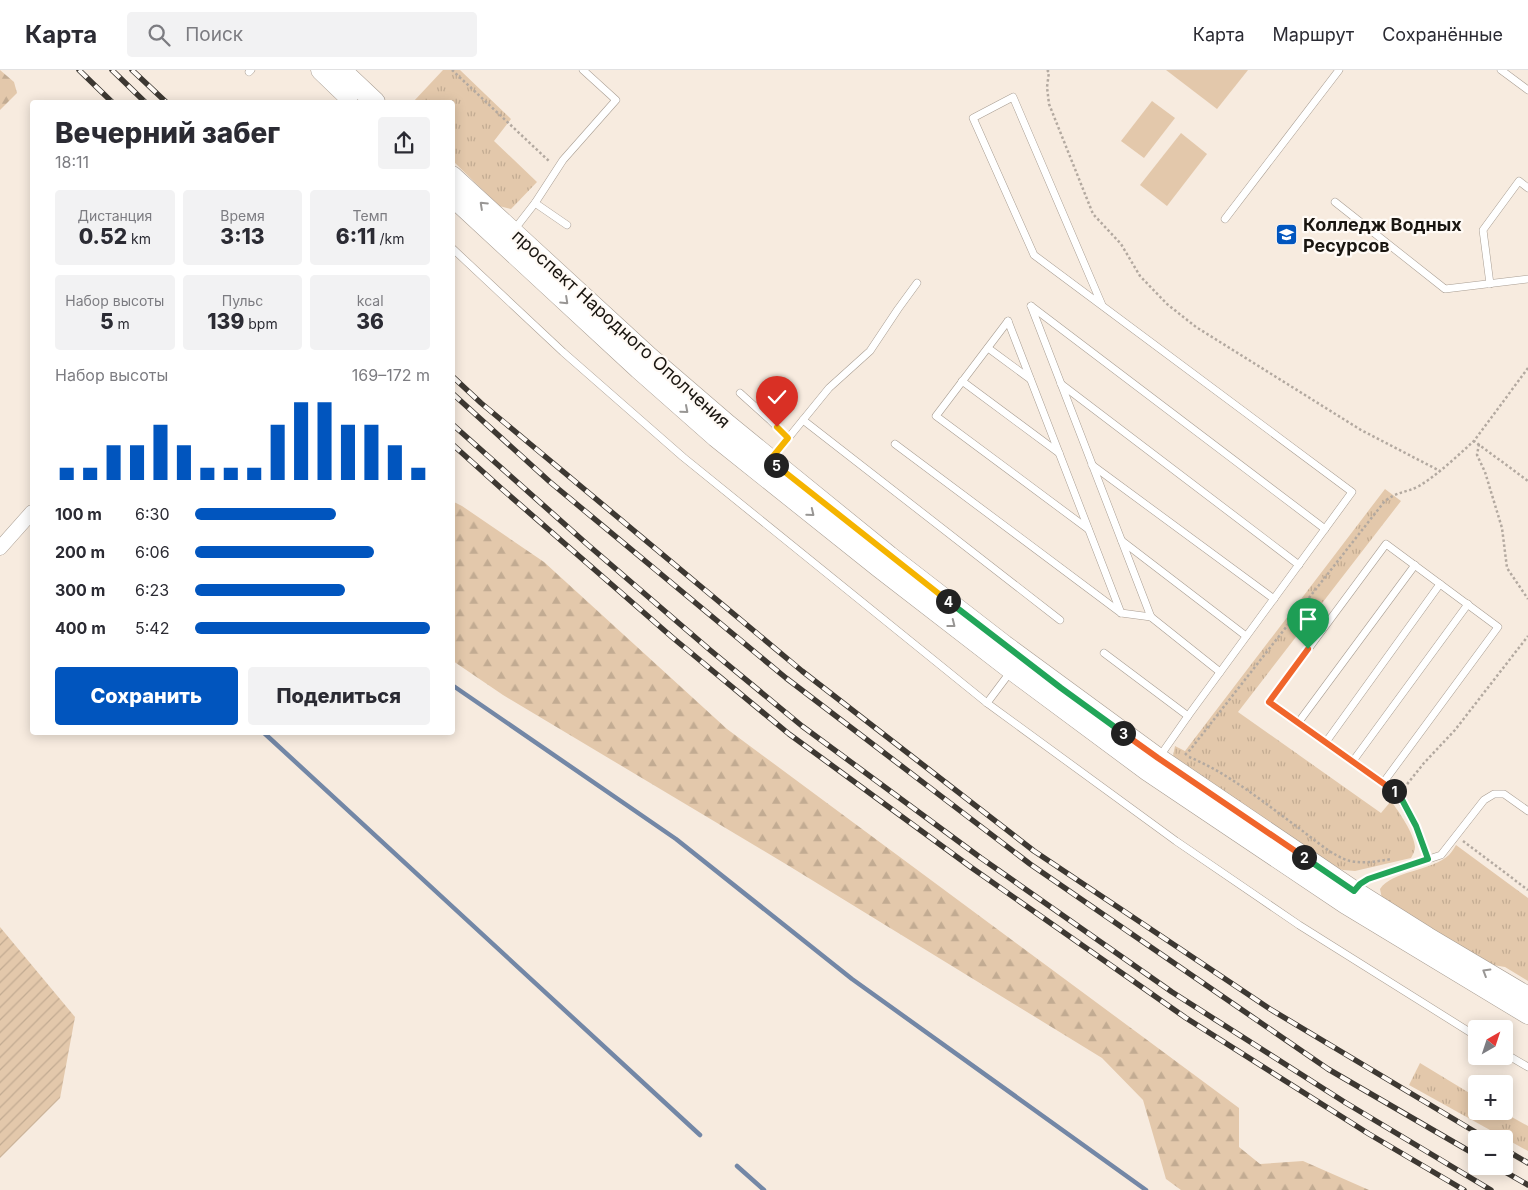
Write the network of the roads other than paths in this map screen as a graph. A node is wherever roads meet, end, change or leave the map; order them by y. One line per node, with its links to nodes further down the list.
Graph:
1 (321, 70): 7 (main road)
2 (583, 70): 13 (lane)
3 (1339, 70): 14 (lane)
4 (1501, 70): 6 (lane)
5 (348, 75): 8 (main road)
6 (1528, 90)
7 (353, 100)
8 (373, 100)
9 (455, 179): 16 (main road, проспект Народного Ополчения, one-way to 9)
10 (1528, 188): 20 (lane)
11 (455, 198): 16 (main road, проспект Народного Ополчения)
12 (1335, 202): 20 (lane)
13 (535, 203): 15 (lane); 16 (lane)
14 (1225, 219)
15 (567, 225)
16 (507, 238): 31 (main road, проспект Народного Ополчения); 48 (main road, проспект Народного Ополчения, one-way to 48)
17 (455, 251): 50 (lane)
18 (1528, 279): 20 (lane)
19 (917, 283): 27 (lane)
20 (1490, 284)
21 (1102, 305): 21 (lane); 35 (lane)
22 (988, 348): 23 (lane); 23 (lane); 24 (lane)
23 (1030, 379): 30 (lane)
24 (962, 381): 30 (lane); 34 (lane)
25 (1061, 384): 32 (lane); 35 (lane); 38 (lane)
26 (740, 393): 28 (lane)
27 (804, 420): 28 (lane); 45 (lane)
28 (788, 438): 31 (lane)
29 (895, 444): 43 (lane)
30 (1059, 453): 34 (lane)
31 (770, 460): 54 (main road, проспект Народного Ополчения)
32 (1092, 465): 36 (lane); 41 (lane)
33 (30, 514): 37 (street)
34 (1088, 529): 43 (lane)
35 (1325, 529): 38 (lane)
36 (1121, 541): 44 (lane); 46 (lane)
37 (0, 548)
38 (1299, 565): 41 (lane)
39 (1415, 565): 40 (lane); 52 (lane); 52 (lane)
40 (1440, 584): 42 (lane); 53 (lane)
41 (1274, 598): 46 (lane)
42 (1468, 604): 55 (lane); 56 (lane)
43 (1121, 613): 44 (lane)
44 (1150, 617): 49 (lane)
45 (1060, 620)
46 (1246, 636): 49 (lane)
47 (1104, 653): 51 (lane)
48 (1012, 670): 50 (lane); 61 (main road, проспект Народного Ополчения)
49 (1220, 672): 51 (lane)
50 (987, 703): 62 (lane)
51 (1188, 716): 54 (lane)
52 (1298, 723): 53 (lane)
53 (1326, 742): 55 (lane)
54 (1158, 758): 59 (main road, проспект Народного Ополчения)
55 (1353, 762): 56 (lane)
56 (1383, 783): 58 (lane)
57 (1527, 810): 58 (lane)
58 (1428, 859): 59 (lane)
59 (1354, 891): 60 (main road, проспект Народного Ополчения, one-way to 59)
60 (1528, 997)
61 (1528, 1014)
62 (1468, 1031)
63 (1513, 1058): 64 (lane)
64 (1528, 1067)

